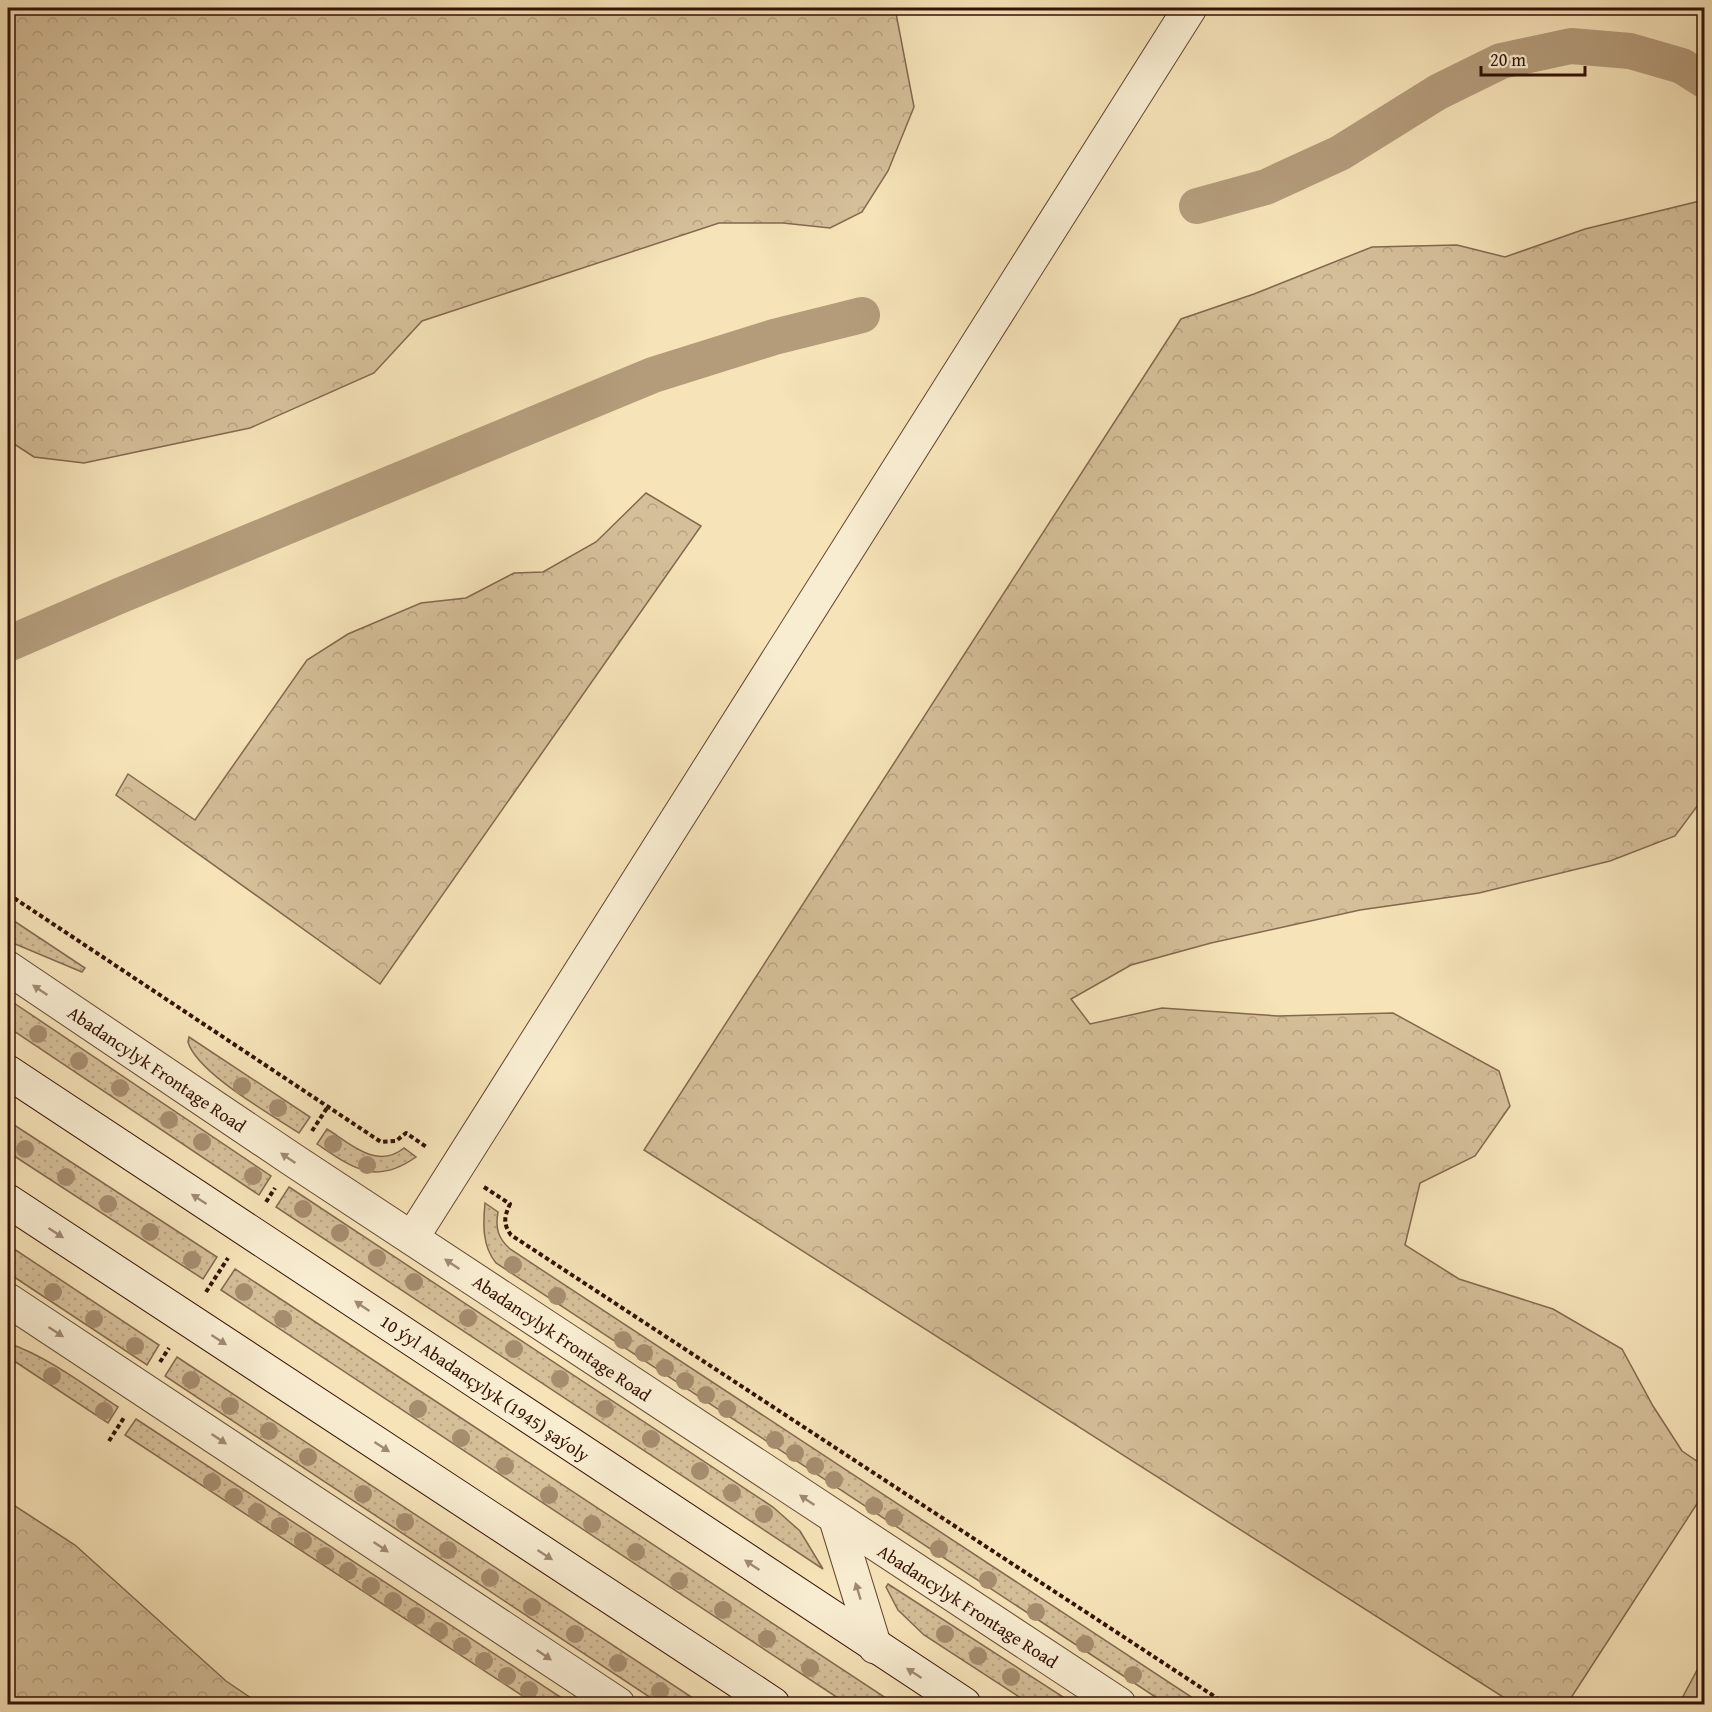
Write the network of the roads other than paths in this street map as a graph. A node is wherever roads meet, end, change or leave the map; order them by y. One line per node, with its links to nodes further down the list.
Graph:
1 (1190, 8): 5 (street)
2 (8, 968): 5 (street, Abadancylyk Frontage Road, one-way to 2)
3 (8, 1072): 8 (street, 10 ýyl Abadançylyk (1945) şaýoly, one-way to 3)
4 (8, 1201): 10 (street, one-way to 10)
5 (412, 1238): 7 (street, Abadancylyk Frontage Road, one-way to 5)
6 (8, 1300): 9 (street, one-way to 9)
7 (836, 1520): 8 (street, one-way to 7); 12 (street, Abadancylyk Frontage Road)
8 (875, 1647): 11 (street, 10 ýyl Abadançylyk (1945) şaýoly, one-way to 8)
9 (618, 1704)
10 (773, 1704)
11 (964, 1704)
12 (1119, 1704)

